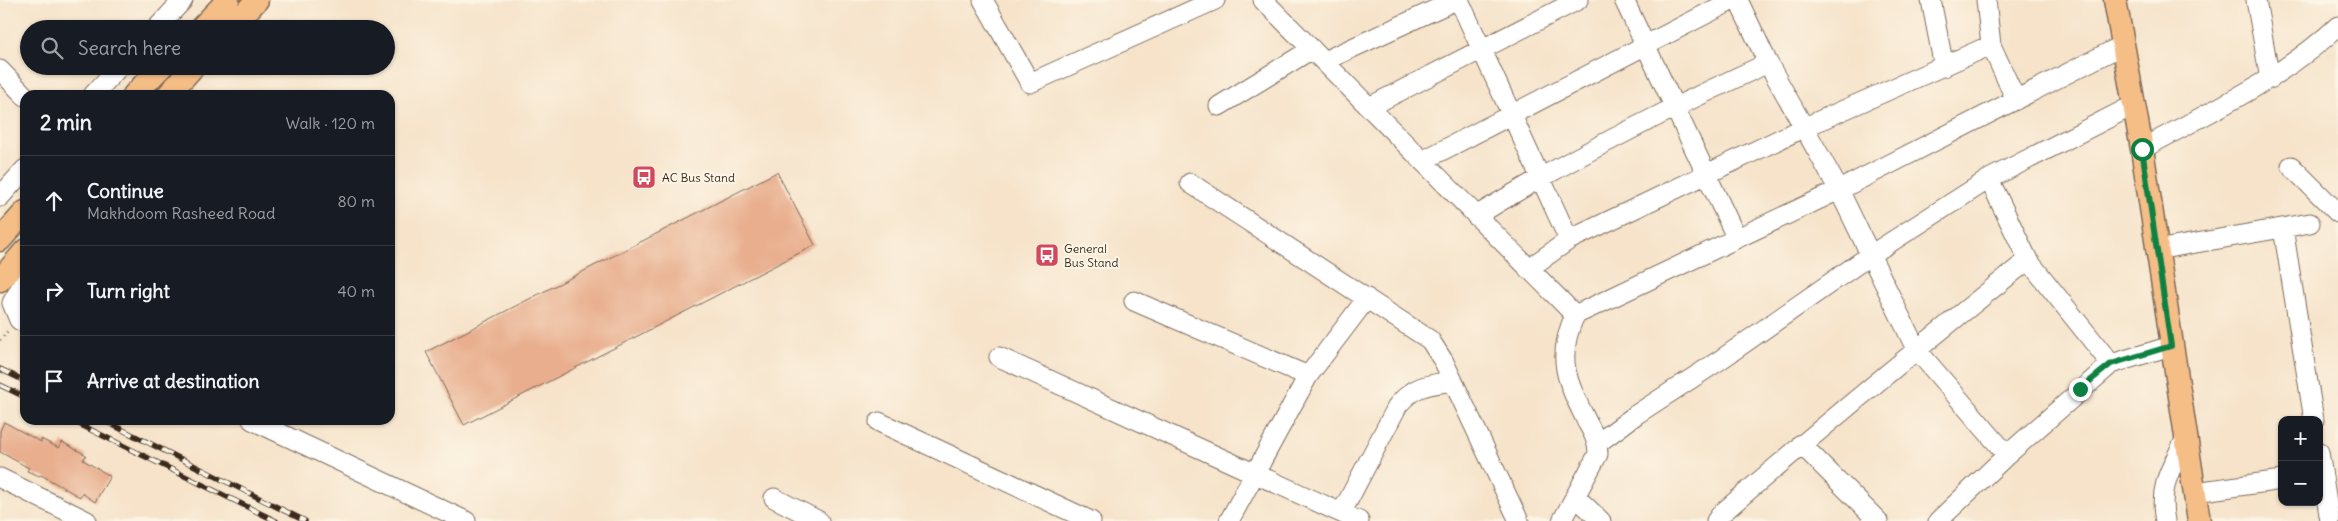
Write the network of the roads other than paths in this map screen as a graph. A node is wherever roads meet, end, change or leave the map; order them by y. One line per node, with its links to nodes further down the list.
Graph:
1 (183, 0): 16 (street)
2 (228, 0): 17 (main road)
3 (257, 0): 18 (main road)
4 (984, 0): 5 (street)
5 (1215, 0)
6 (1263, 0): 24 (street)
7 (1458, 0): 23 (street); 24 (street)
8 (1578, 0): 23 (street)
9 (1624, 0): 20 (street)
10 (1734, 0): 20 (street)
11 (1738, 0): 25 (street)
12 (1931, 0): 26 (street)
13 (1986, 0): 21 (street)
14 (2115, 0): 22 (main road)
15 (2256, 0): 31 (street)
16 (164, 20)
17 (209, 20)
18 (238, 20)
19 (2338, 26): 31 (street)
20 (1645, 44): 38 (street); 41 (street)
21 (1991, 44): 26 (street); 36 (street)
22 (2123, 45): 36 (street); 39 (main road)
23 (1481, 49): 40 (street); 41 (street)
24 (1318, 55): 37 (street); 40 (street)
25 (1768, 63): 38 (street); 42 (street)
26 (1944, 67): 42 (street)
27 (0, 70): 35 (street)
28 (112, 75): 32 (street)
29 (153, 75): 33 (main road)
30 (186, 75): 34 (main road)
31 (2270, 78): 43 (street)
32 (98, 90)
33 (139, 90)
34 (172, 90)
35 (20, 91)
36 (2016, 100): 51 (street)
37 (1219, 106)
38 (1674, 106): 47 (street); 48 (street)
39 (2134, 106): 43 (main road); 49 (street)
40 (1369, 107): 44 (street)
41 (1511, 114): 44 (street); 48 (street)
42 (1805, 127): 47 (street); 51 (street)
43 (2142, 149): 61 (main road)
44 (1422, 161): 54 (street)
45 (2291, 166): 53 (street)
46 (20, 175): 52 (street)
47 (1706, 175): 58 (street); 60 (street)
48 (1540, 177): 54 (street); 60 (street)
49 (1990, 179): 62 (street); 64 (street)
50 (1190, 183): 68 (street)
51 (1839, 190): 58 (street); 62 (street)
52 (0, 197)
53 (2338, 213)
54 (1476, 216): 65 (street)
55 (20, 218): 59 (main road)
56 (2310, 223): 57 (street)
57 (2283, 228): 61 (street); 78 (street)
58 (1736, 238): 70 (street)
59 (0, 240)
60 (1569, 240): 65 (street)
61 (2156, 250): 72 (main road)
62 (1869, 256): 73 (street); 82 (street)
63 (20, 257): 66 (main road)
64 (2028, 260): 73 (street); 75 (street)
65 (1528, 269): 70 (street)
66 (0, 280)
67 (20, 289): 71 (street)
68 (1367, 298): 76 (street); 77 (street)
69 (1134, 301): 76 (street)
70 (1575, 315): 82 (street)
71 (20, 320)
72 (2171, 346): 75 (street); 81 (main road)
73 (1916, 349): 83 (street); 84 (street)
74 (999, 357): 86 (street)
75 (2111, 364): 84 (street)
76 (1308, 376): 86 (street)
77 (1452, 381): 93 (street); 101 (street)
78 (2313, 416)
79 (879, 422): 98 (street)
80 (263, 425): 96 (street)
81 (2186, 438): 90 (main road); 107 (street)
82 (1598, 443): 91 (street)
83 (1801, 444): 104 (street); 105 (street)
84 (2007, 455): 106 (street)
85 (2322, 461): 87 (street)
86 (1256, 473): 93 (street); 99 (street)
87 (2327, 474): 109 (street)
88 (0, 478): 94 (street)
89 (2278, 481): 90 (street)
90 (2195, 492): 108 (main road)
91 (1575, 496): 102 (street); 103 (street)
92 (774, 498): 97 (street)
93 (1342, 512): 100 (street)
94 (57, 515): 95 (street)
95 (87, 521)
96 (466, 521)
97 (819, 521)
98 (1091, 521)
99 (1229, 521)
100 (1359, 521)
101 (1519, 521)
102 (1562, 521)
103 (1601, 521)
104 (1716, 521)
105 (1878, 521)
106 (1938, 521)
107 (2165, 521)
108 (2199, 521)
109 (2330, 521)

